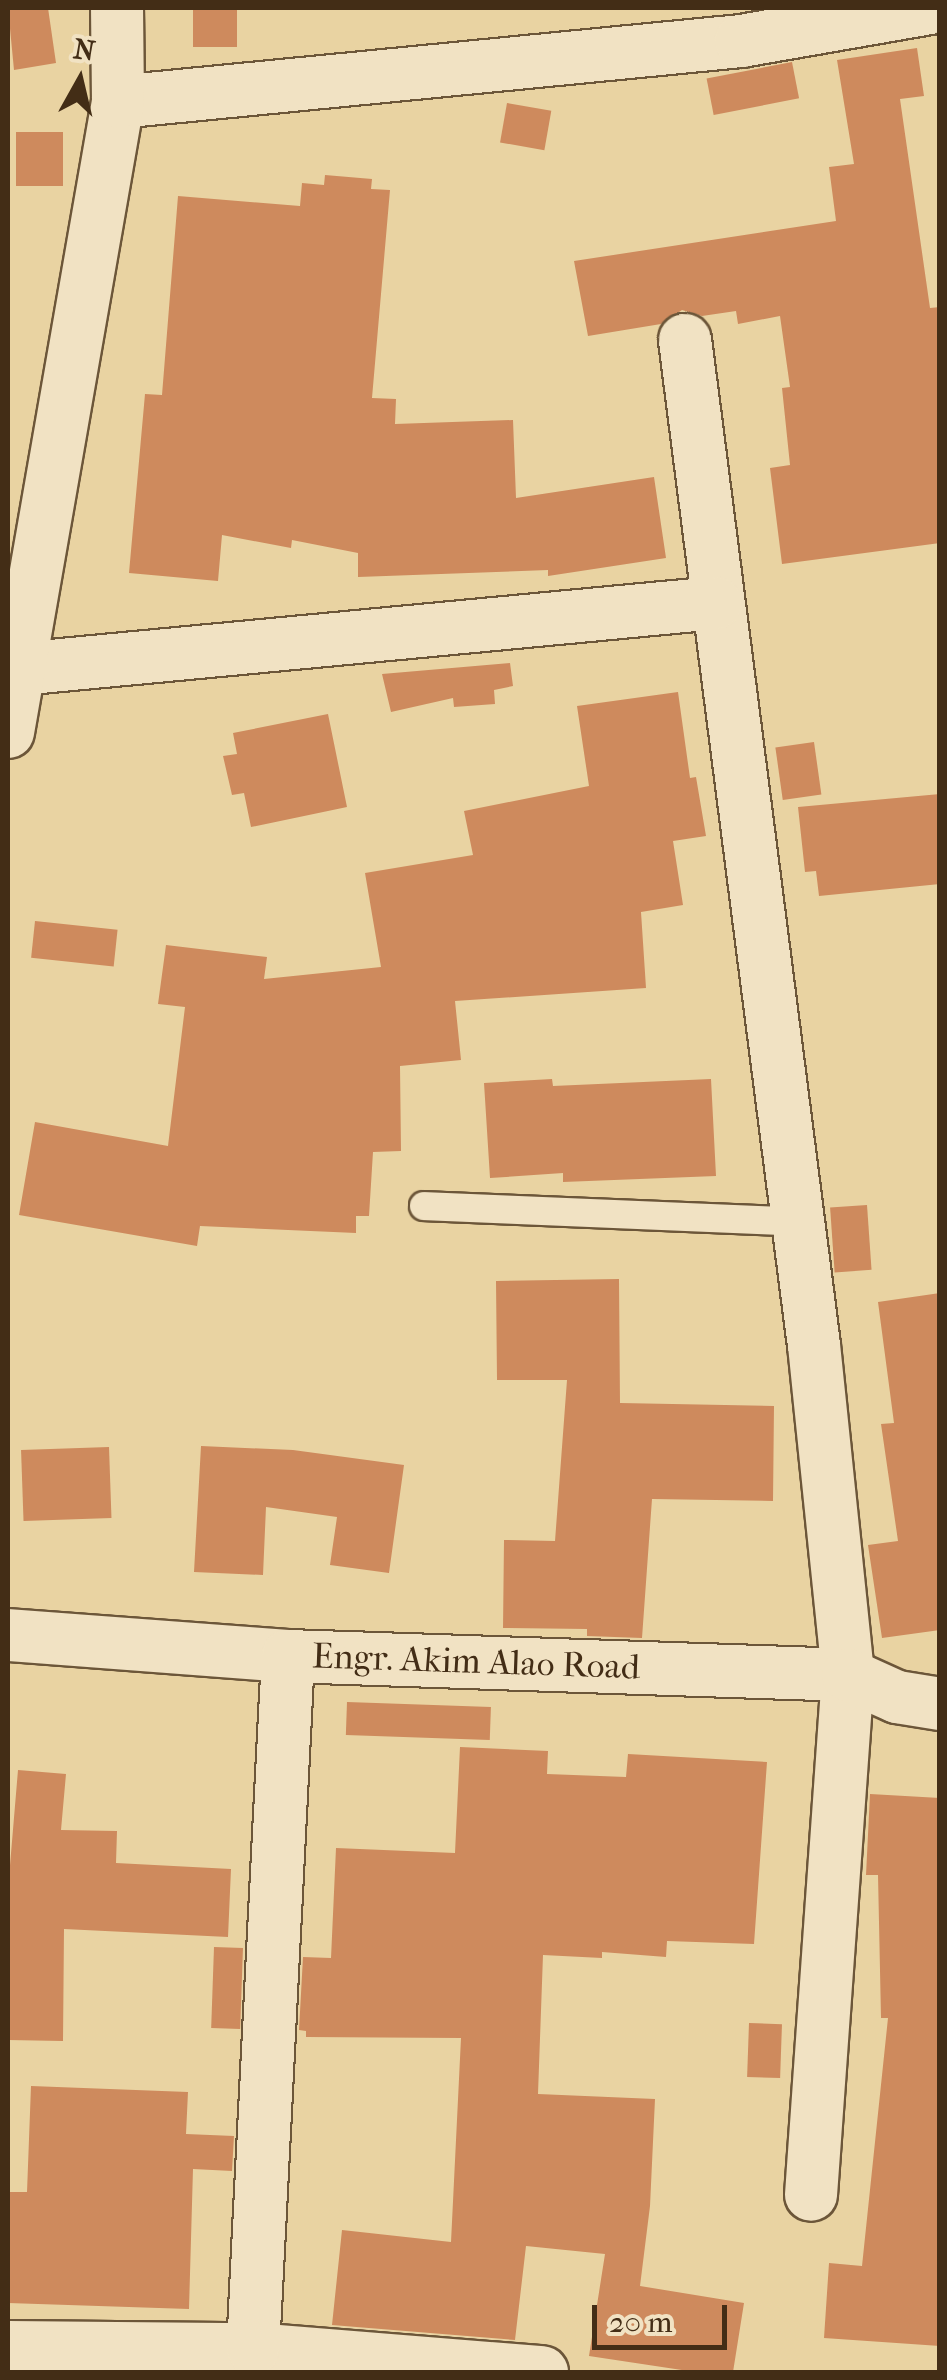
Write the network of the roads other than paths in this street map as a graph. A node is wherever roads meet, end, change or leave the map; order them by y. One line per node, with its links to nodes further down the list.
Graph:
1 (117, 8): 4 (street)
2 (930, 8): 3 (street)
3 (740, 24): 4 (street)
4 (118, 102): 7 (street)
5 (685, 340): 6 (street)
6 (716, 603): 7 (street); 10 (street)
7 (18, 669): 8 (street)
8 (8, 732)
9 (424, 1206): 10 (lane)
10 (798, 1222): 13 (street)
11 (8, 1635): 12 (street, Engr. Akim Alao Road)
12 (288, 1656): 13 (street, Engr. Akim Alao Road); 17 (street)
13 (848, 1676): 14 (street, Engr. Akim Alao Road); 15 (street)
14 (940, 1704)
15 (811, 2195)
16 (8, 2347): 17 (street)
17 (253, 2349): 18 (street)
18 (542, 2372)

